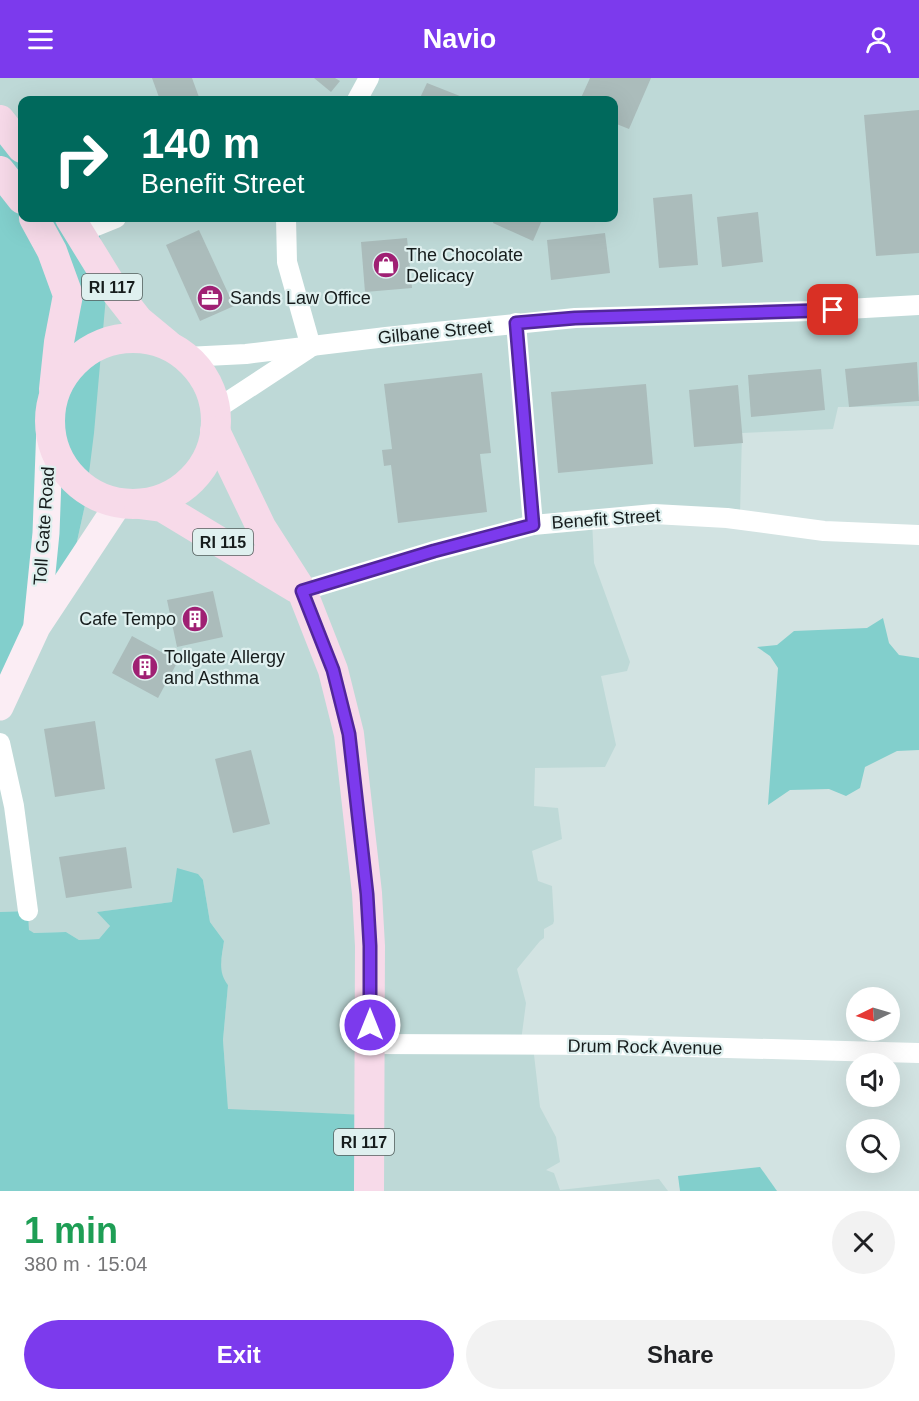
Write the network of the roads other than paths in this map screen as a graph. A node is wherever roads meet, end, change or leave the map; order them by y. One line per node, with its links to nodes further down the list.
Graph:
1 (369, 78): 2 (street)
2 (359, 96)
3 (0, 120): 4 (main road)
4 (18, 143)
5 (0, 171): 6 (main road)
6 (18, 194)
7 (36, 222): 15 (main road, RI 117)
8 (92, 222): 10 (street)
9 (286, 222): 13 (street)
10 (74, 225): 14 (main road, RI 117)
11 (919, 305): 12 (street, Gilbane Street)
12 (516, 323): 13 (street, Gilbane Street); 19 (street)
13 (311, 347): 14 (street, Gilbane Street); 16 (street, Gilbane Street)
14 (178, 351): 15 (main road); 16 (main road)
15 (54, 395): 17 (main road)
16 (215, 421): 18 (main road); 21 (main road, RI 117)
17 (50, 425): 18 (main road); 22 (main road, Toll Gate Road)
18 (129, 504): 21 (main road, RI 115); 22 (main road, Toll Gate Road)
19 (533, 525): 20 (street, Benefit Street); 21 (street, Benefit Street)
20 (919, 535)
21 (302, 591): 26 (main road, RI 117)
22 (37, 627): 23 (main road, Toll Gate Road)
23 (0, 707)
24 (0, 743): 25 (street)
25 (28, 911)
26 (370, 1044): 27 (street, Drum Rock Avenue); 28 (main road, RI 117)
27 (919, 1053)
28 (370, 1092): 29 (main road, RI 117); 30 (main road, RI 117)
29 (359, 1191)
30 (369, 1191)

